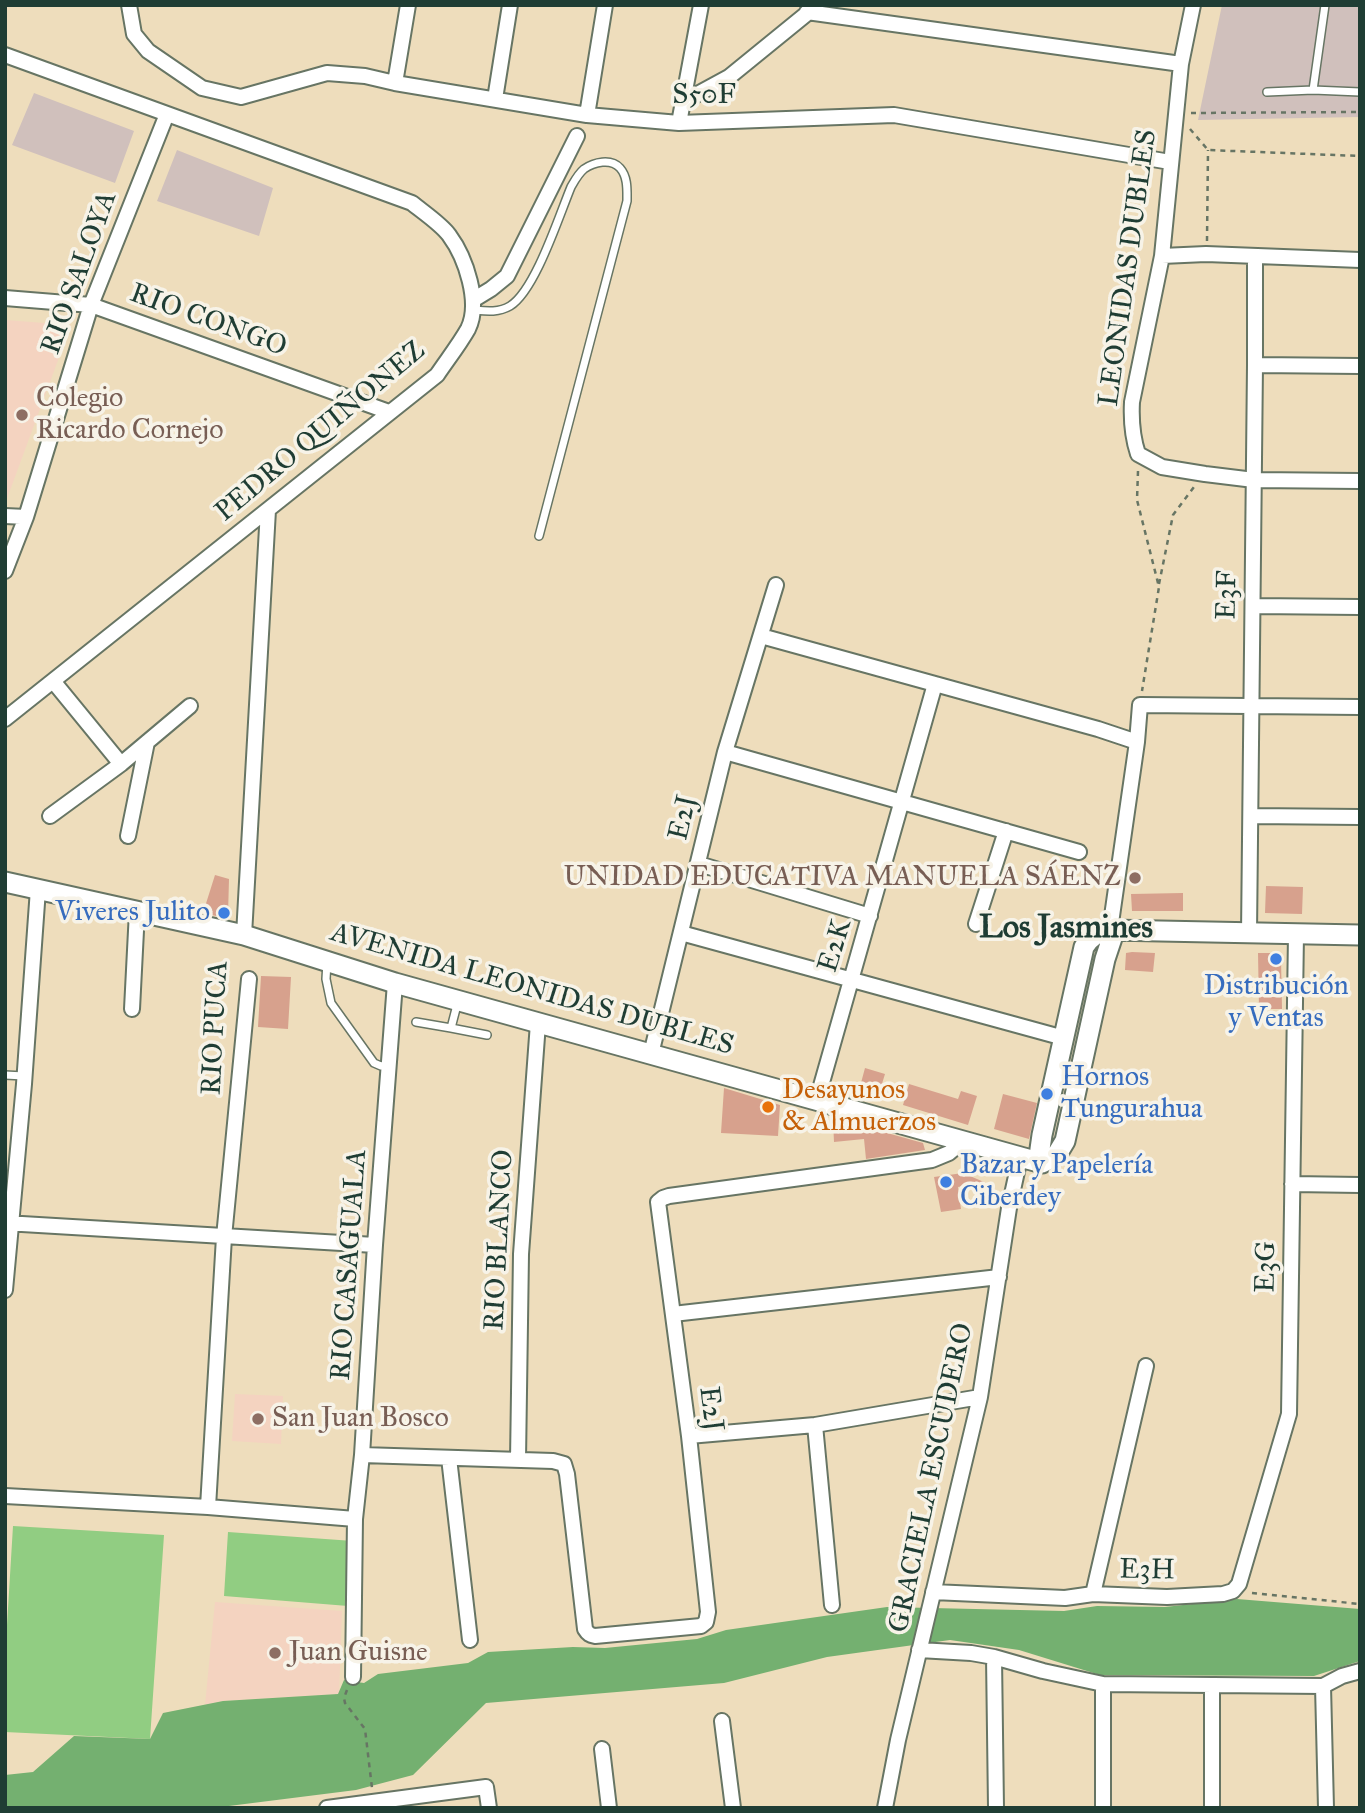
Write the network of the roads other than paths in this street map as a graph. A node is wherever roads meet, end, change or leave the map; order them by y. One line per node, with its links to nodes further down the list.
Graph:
1 (129, 5): 11 (street, S50F)
2 (408, 5): 11 (street)
3 (510, 5): 15 (street)
4 (605, 5): 18 (street)
5 (701, 5): 16 (street)
6 (1193, 5): 10 (street, LEONIDAS DUBLES)
7 (1325, 5): 12 (lane)
8 (811, 8): 10 (street); 16 (street)
9 (5, 55): 17 (street)
10 (1181, 64): 21 (street, LEONIDAS DUBLES)
11 (395, 83): 15 (street, S50F)
12 (1313, 90): 13 (lane); 14 (lane)
13 (1267, 92)
14 (1360, 92)
15 (495, 99): 18 (street, S50F)
16 (683, 102): 19 (street)
17 (167, 114): 26 (street, RIO SALOYA); 27 (street)
18 (587, 115): 19 (street, S50F)
19 (679, 123): 21 (street, S50F)
20 (578, 136): 27 (street)
21 (1170, 162): 22 (street, LEONIDAS DUBLES)
22 (1162, 256): 23 (street); 31 (street, LEONIDAS DUBLES)
23 (1255, 256): 24 (street); 28 (street, E3F)
24 (1360, 260)
25 (5, 298): 26 (street, RIO CONGO)
26 (91, 305): 30 (street, RIO CONGO); 35 (street, RIO SALOYA)
27 (472, 305): 30 (street, PEDRO QUIÑONEZ); 36 (lane)
28 (1255, 365): 29 (street); 31 (street, E3F)
29 (1360, 366)
30 (389, 412): 33 (street, PEDRO QUIÑONEZ)
31 (1254, 480): 32 (street); 39 (street, E3F)
32 (1360, 481)
33 (268, 510): 42 (street, PEDRO QUIÑONEZ); 69 (street, RIO PUCA)
34 (5, 516): 35 (street)
35 (26, 517): 37 (street, RIO SALOYA)
36 (539, 537)
37 (5, 571)
38 (776, 585): 41 (street, E2J)
39 (1253, 606): 40 (street); 45 (street, E3F)
40 (1360, 607)
41 (761, 636): 43 (street); 50 (street, E2J)
42 (53, 681): 47 (street, PEDRO QUIÑONEZ); 51 (street)
43 (935, 684): 48 (street); 52 (street, E2K)
44 (190, 706): 49 (street)
45 (1252, 706): 46 (street); 48 (street); 54 (street, E3F)
46 (1360, 708)
47 (5, 719)
48 (1137, 741): 65 (street)
49 (147, 742): 51 (street); 57 (street)
50 (725, 752): 52 (street); 59 (street, E2J)
51 (121, 764): 53 (street)
52 (901, 802): 56 (street); 63 (street, E2K)
53 (50, 816)
54 (1251, 816): 55 (street); 67 (street, E3F)
55 (1360, 817)
56 (1006, 831): 58 (street); 64 (street)
57 (128, 836)
58 (1079, 852)
59 (699, 864): 63 (street); 66 (street, E2J)
60 (5, 882): 61 (main road, AVENIDA LEONIDAS DUBLES)
61 (38, 889): 62 (main road, AVENIDA LEONIDAS DUBLES); 85 (street)
62 (137, 911): 69 (main road, AVENIDA LEONIDAS DUBLES); 76 (street)
63 (870, 916): 73 (street, E2K)
64 (976, 924)
65 (1110, 930): 67 (main road); 81 (main road); 89 (main road)
66 (681, 933): 73 (street); 82 (street, E2J)
67 (1249, 934): 68 (main road)
68 (1296, 934): 70 (main road); 90 (street, E3G)
69 (244, 935): 71 (main road, AVENIDA LEONIDAS DUBLES)
70 (1360, 935)
71 (327, 961): 74 (main road, AVENIDA LEONIDAS DUBLES); 83 (lane)
72 (249, 979): 93 (street, RIO PUCA)
73 (850, 979): 81 (street); 86 (street, E2K)
74 (395, 982): 75 (main road, AVENIDA LEONIDAS DUBLES); 83 (street, RIO CASAGUALA)
75 (458, 1000): 78 (main road, AVENIDA LEONIDAS DUBLES); 79 (lane)
76 (132, 1009)
77 (416, 1022): 79 (lane)
78 (538, 1023): 82 (main road, AVENIDA LEONIDAS DUBLES); 104 (street, RIO BLANCO)
79 (451, 1028): 80 (lane)
80 (487, 1035)
81 (1064, 1038): 89 (main road)
82 (651, 1054): 86 (main road, AVENIDA LEONIDAS DUBLES)
83 (387, 1065): 94 (street, RIO CASAGUALA)
84 (5, 1075): 85 (lane)
85 (24, 1076): 92 (street)
86 (817, 1100): 87 (main road, AVENIDA LEONIDAS DUBLES)
87 (962, 1142): 88 (main road, AVENIDA LEONIDAS DUBLES); 97 (street, E2J)
88 (1020, 1158): 89 (main road, AVENIDA LEONIDAS DUBLES); 95 (street, GRACIELA ESCUDERO)
89 (1042, 1163)
90 (1292, 1184): 91 (street); 108 (street, E3G)
91 (1360, 1185)
92 (8, 1223): 93 (street); 96 (street)
93 (225, 1237): 94 (street); 106 (street, RIO PUCA)
94 (374, 1245): 102 (street, RIO CASAGUALA)
95 (999, 1277): 97 (street); 99 (street, GRACIELA ESCUDERO)
96 (5, 1290)
97 (673, 1314): 101 (street, E2J)
98 (1146, 1366): 110 (street)
99 (980, 1397): 100 (street); 109 (street, GRACIELA ESCUDERO)
100 (815, 1425): 101 (street); 111 (street)
101 (689, 1436): 104 (street, E2J)
102 (362, 1455): 103 (street); 107 (street, RIO CASAGUALA)
103 (449, 1458): 104 (street); 112 (street)
104 (518, 1460)
105 (5, 1496): 106 (street)
106 (208, 1507): 107 (street)
107 (355, 1519): 116 (street, RIO CASAGUALA)
108 (1233, 1591): 110 (street, E3H)
109 (933, 1592): 110 (street, E3H); 113 (street, GRACIELA ESCUDERO)
110 (1093, 1594)
111 (832, 1605)
112 (470, 1640)
113 (919, 1650): 114 (street); 127 (street, GRACIELA ESCUDERO)
114 (995, 1657): 117 (street); 128 (street)
115 (1360, 1671): 119 (street)
116 (353, 1677)
117 (1103, 1684): 118 (street); 129 (street)
118 (1212, 1685): 119 (street); 130 (street)
119 (1323, 1686): 131 (street)
120 (722, 1721): 126 (street)
121 (602, 1749): 125 (street)
122 (365, 1805): 123 (street); 124 (street)
123 (327, 1808)
124 (489, 1808)
125 (609, 1808)
126 (733, 1808)
127 (885, 1808)
128 (996, 1808)
129 (1103, 1808)
130 (1212, 1808)
131 (1326, 1808)

